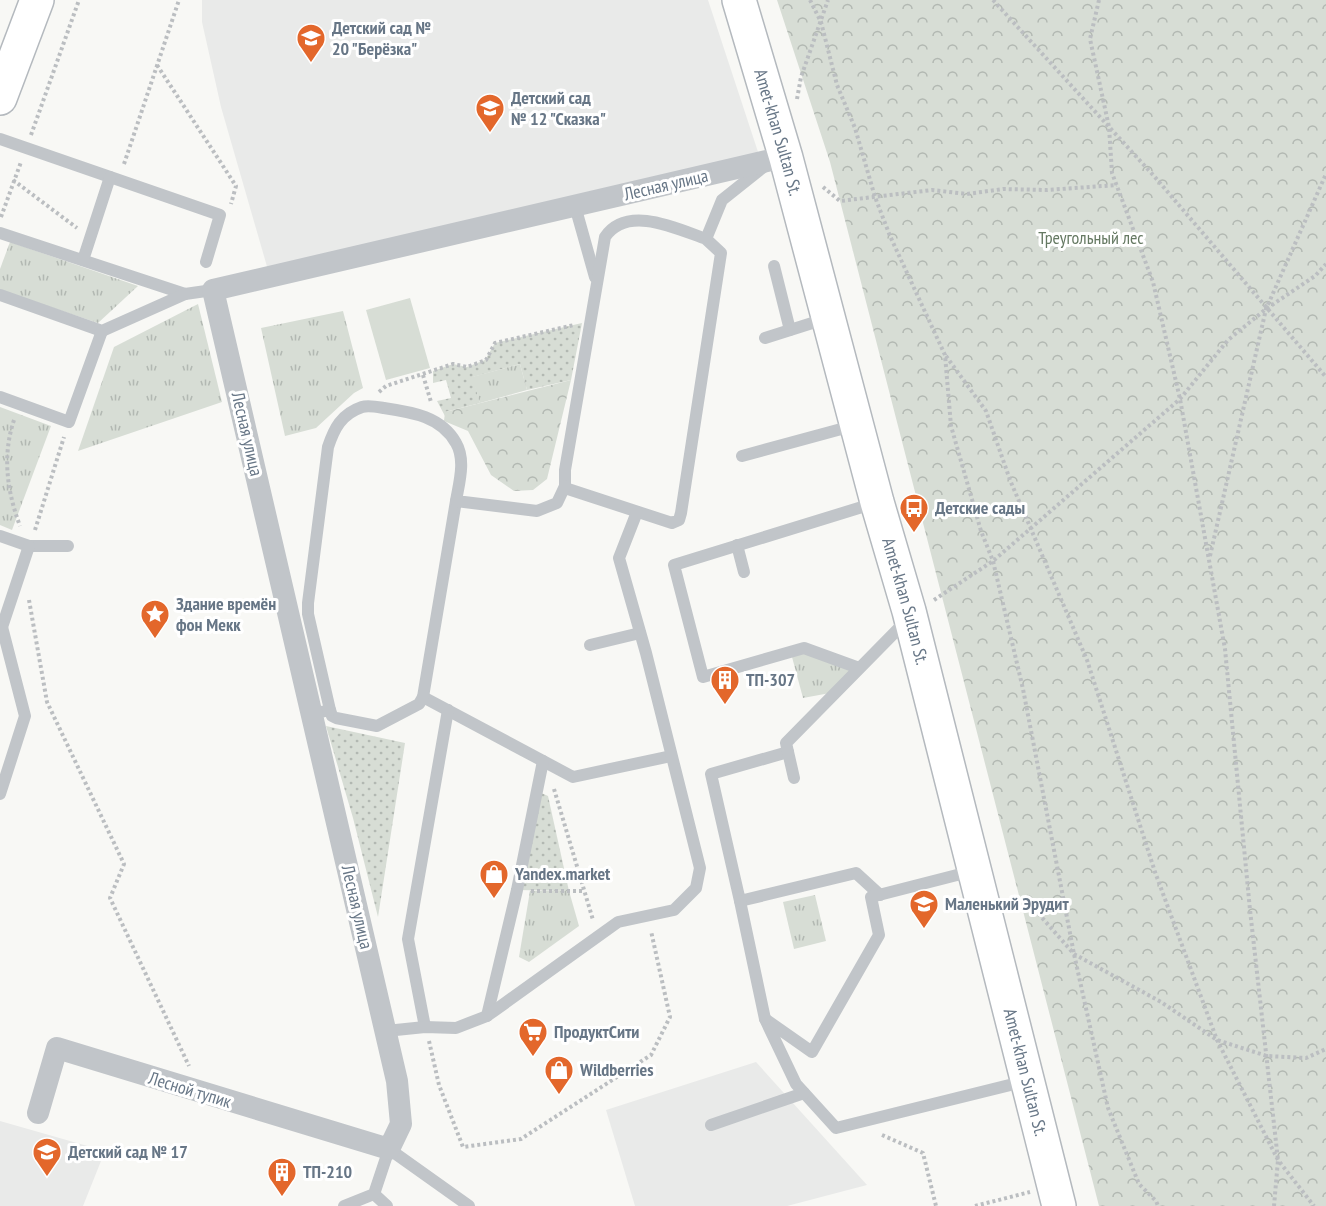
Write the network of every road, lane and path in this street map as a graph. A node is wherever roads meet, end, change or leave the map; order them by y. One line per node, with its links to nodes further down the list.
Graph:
1 (37, 0): 10 (main road)
2 (79, 0): 14 (path)
3 (179, 0): 17 (path)
4 (739, 0): 15 (main road, Amet-khan Sultan St.)
5 (810, 0): 9 (path)
6 (828, 0): 9 (path)
7 (993, 0): 12 (path)
8 (1099, 0): 12 (path)
9 (821, 22): 11 (path); 21 (path)
10 (0, 98)
11 (797, 100)
12 (1109, 127): 19 (path); 34 (path)
13 (0, 139): 14 (lane)
14 (26, 147): 17 (lane); 18 (path)
15 (779, 159): 22 (street, Лесная улица); 25 (lane); 35 (main road, Amet-khan Sultan St.)
16 (1326, 174): 34 (path)
17 (115, 178): 26 (lane); 27 (lane)
18 (13, 180): 23 (path); 26 (path)
19 (1117, 185): 21 (path); 43 (path)
20 (822, 187): 21 (path)
21 (875, 197): 40 (path)
22 (575, 206): 30 (lane); 31 (street, Лесная улица)
23 (0, 221)
24 (0, 233): 26 (lane)
25 (706, 239): 30 (lane); 52 (lane)
26 (82, 260): 32 (lane)
27 (206, 261)
28 (1326, 264): 34 (path)
29 (774, 266): 38 (lane)
30 (596, 281): 36 (lane)
31 (213, 290): 32 (lane); 69 (street, Лесная улица)
32 (185, 294): 37 (lane)
33 (0, 295): 37 (lane)
34 (1266, 309): 41 (path); 43 (path); 59 (path)
35 (829, 318): 38 (lane); 47 (main road, Amet-khan Sultan St.)
36 (590, 321): 45 (path); 49 (lane)
37 (102, 330): 46 (lane)
38 (790, 330): 39 (lane)
39 (765, 338)
40 (945, 355): 53 (path); 58 (path)
41 (1326, 377)
42 (0, 397): 44 (lane)
43 (1179, 399): 53 (path); 59 (path)
44 (19, 404): 46 (lane); 56 (path)
45 (363, 406): 50 (lane); 69 (lane)
46 (69, 422): 56 (path)
47 (857, 424): 48 (lane); 51 (main road, Amet-khan Sultan St.)
48 (742, 456)
49 (565, 486): 50 (lane); 52 (lane)
50 (456, 501): 67 (lane)
51 (877, 502): 55 (lane); 62 (main road, Amet-khan Sultan St.)
52 (637, 512): 64 (lane)
53 (1030, 529): 58 (path); 88 (path)
54 (0, 536): 56 (lane)
55 (737, 545): 61 (lane); 66 (lane)
56 (29, 546): 57 (lane); 60 (lane)
57 (68, 546)
58 (993, 561): 62 (path); 83 (path)
59 (1209, 561): 90 (path)
60 (22, 566): 63 (lane); 93 (path)
61 (744, 572)
62 (909, 614): 66 (lane); 76 (main road, Amet-khan Sultan St.)
63 (1, 626): 75 (lane)
64 (640, 633): 65 (lane); 71 (lane)
65 (590, 645)
66 (859, 668): 70 (lane)
67 (423, 697): 68 (lane); 69 (lane)
68 (448, 710): 72 (lane); 86 (lane)
69 (321, 712): 87 (street, Лесная улица)
70 (788, 752): 73 (lane); 80 (lane)
71 (671, 756): 72 (lane); 81 (lane)
72 (543, 761): 74 (lane)
73 (795, 778)
74 (540, 780): 77 (lane); 78 (path)
75 (0, 794)
76 (977, 884): 79 (lane); 83 (path); 91 (main road, Amet-khan Sultan St.)
77 (517, 890): 78 (path); 84 (lane)
78 (585, 891): 82 (path)
79 (880, 894): 80 (lane); 85 (lane)
80 (740, 901): 85 (lane)
81 (648, 916): 82 (lane); 86 (path)
82 (598, 938): 84 (lane)
83 (1074, 954): 88 (path); 106 (path)
84 (487, 1016): 86 (lane)
85 (765, 1019): 92 (lane)
86 (425, 1027): 87 (lane)
87 (386, 1031): 97 (street, Лесная улица)
88 (1217, 1040): 90 (path); 98 (path)
89 (1326, 1049): 90 (path)
90 (1267, 1056): 98 (path)
91 (1028, 1081): 95 (lane); 100 (main road, Amet-khan Sultan St.)
92 (804, 1093): 95 (lane); 96 (lane)
93 (202, 1094): 94 (street, Лесной тупик); 97 (street, Лесной тупик)
94 (38, 1113)
95 (856, 1123): 104 (path)
96 (711, 1125)
97 (389, 1149): 99 (lane); 103 (lane)
98 (1278, 1160): 107 (path); 108 (path)
99 (374, 1194): 101 (lane); 102 (lane)
100 (1048, 1198): 105 (path)
101 (345, 1206)
102 (387, 1206)
103 (469, 1206)
104 (936, 1206)
105 (975, 1206)
106 (1158, 1206)
107 (1274, 1206)
108 (1314, 1206)

